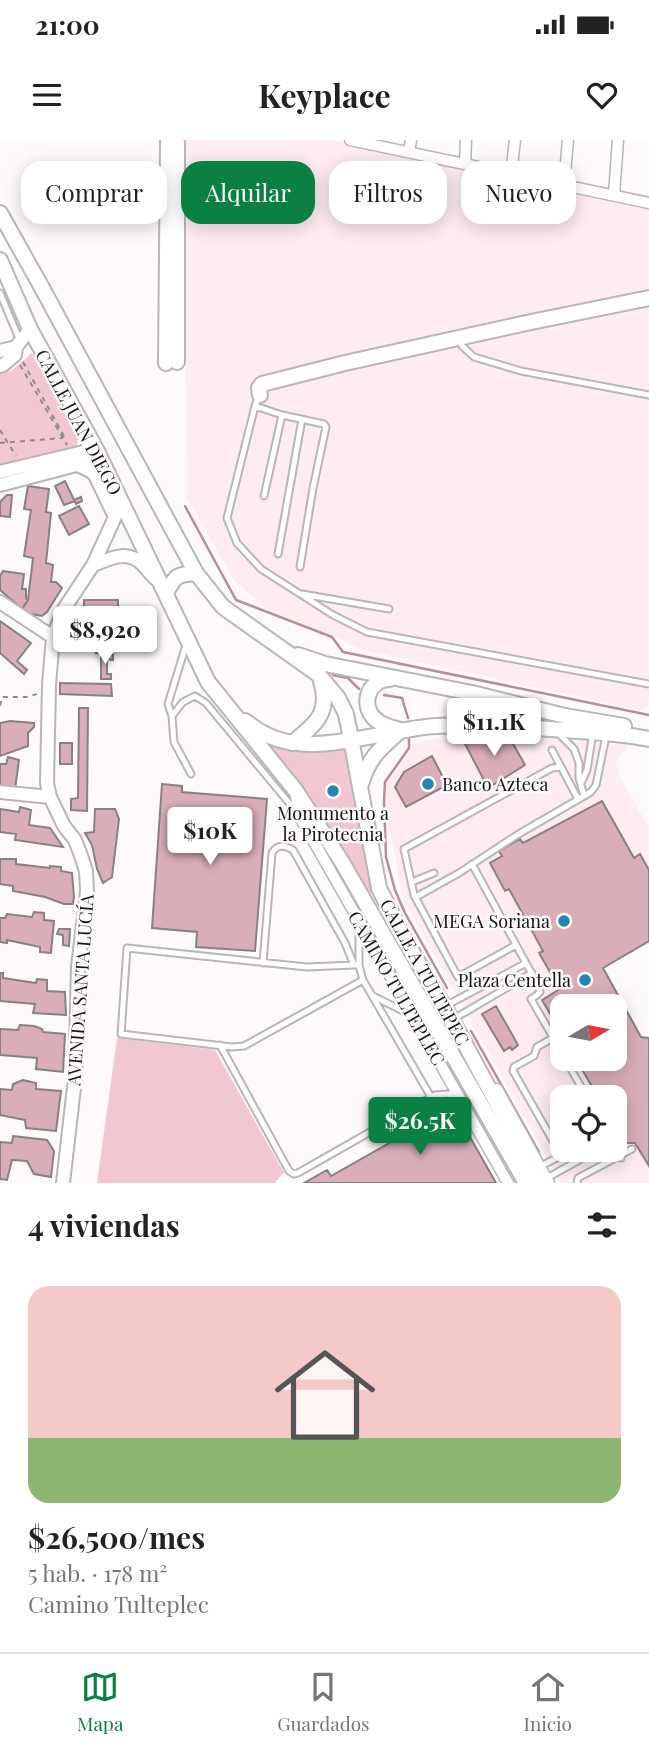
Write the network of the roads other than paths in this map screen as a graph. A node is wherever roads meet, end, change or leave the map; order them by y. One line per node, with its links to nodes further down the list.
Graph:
1 (168, 140): 2 (main road)
2 (177, 140)
3 (411, 140): 9 (street)
4 (466, 140): 10 (street)
5 (514, 140): 11 (street)
6 (568, 140): 12 (street)
7 (618, 140): 15 (street)
8 (357, 141): 9 (street)
9 (409, 152): 13 (street)
10 (465, 161)
11 (512, 161)
12 (566, 161)
13 (461, 163)
14 (576, 187): 15 (street)
15 (614, 195): 16 (street)
16 (649, 203)
17 (0, 213): 18 (main road, CALLE JUAN DIEGO)
18 (25, 258): 19 (main road); 20 (main road, CALLE JUAN DIEGO)
19 (2, 265): 21 (main road, CALLE JUAN DIEGO)
20 (35, 276): 21 (main road); 35 (main road, CALLE JUAN DIEGO)
21 (5, 289): 25 (main road, CALLE JUAN DIEGO)
22 (649, 298): 24 (main road)
23 (649, 305): 24 (main road)
24 (461, 342): 28 (lane); 29 (main road)
25 (21, 347): 26 (street); 27 (street); 32 (main road, CALLE JUAN DIEGO)
26 (0, 351)
27 (0, 366)
28 (649, 395)
29 (257, 400): 30 (lane); 42 (lane)
30 (282, 415): 31 (lane); 36 (lane)
31 (302, 419): 37 (lane); 39 (lane)
32 (89, 459): 33 (street); 34 (street); 38 (street, AVENIDA SANTA LUCÍA); 41 (main road, CALLE JUAN DIEGO)
33 (0, 472)
34 (0, 485)
35 (152, 490): 40 (main road, CALLE A TULTEPEC)
36 (264, 496)
37 (278, 554)
38 (93, 565): 41 (street); 45 (street, AVENIDA SANTA LUCÍA)
39 (300, 567)
40 (196, 573): 41 (main road); 47 (main road, CALLE A TULTEPEC)
41 (163, 587): 46 (main road, CALLE A TULTEPEC)
42 (299, 594): 44 (lane); 50 (lane)
43 (0, 602): 45 (street)
44 (389, 610)
45 (53, 637): 69 (street, AVENIDA SANTA LUCÍA)
46 (187, 640): 51 (main road, CALLE A TULTEPEC); 52 (lane)
47 (287, 652): 48 (main road, CALLE A TULTEPEC); 49 (main road)
48 (319, 675): 57 (main road, CALLE A TULTEPEC); 59 (main road)
49 (398, 678): 54 (main road); 55 (main road)
50 (649, 684)
51 (230, 710): 59 (main road); 67 (main road, CALLE A TULTEPEC)
52 (172, 716): 64 (lane); 71 (lane)
53 (554, 729): 54 (main road); 56 (main road); 62 (lane)
54 (401, 730): 57 (main road); 66 (main road)
55 (649, 730)
56 (600, 732): 58 (main road); 61 (lane); 70 (lane)
57 (351, 739): 59 (main road); 66 (main road, CALLE A TULTEPEC)
58 (649, 739)
59 (292, 743)
60 (552, 750): 63 (lane)
61 (588, 762): 62 (lane); 65 (lane)
62 (579, 763): 65 (lane)
63 (561, 767): 70 (lane); 74 (lane)
64 (191, 774)
65 (581, 783): 70 (lane)
66 (360, 789): 77 (main road, CALLE A TULTEPEC)
67 (296, 791): 71 (street, CAMINO TULTEPLEC); 103 (main road, CALLE A TULTEPEC)
68 (0, 792): 69 (street)
69 (50, 797): 101 (street, AVENIDA SANTA LUCÍA)
70 (581, 798): 72 (lane)
71 (297, 812): 76 (street, CAMINO TULTEPLEC)
72 (472, 864): 75 (lane); 78 (lane)
73 (434, 873): 74 (lane)
74 (412, 882): 75 (lane)
75 (416, 898): 78 (lane)
76 (359, 921): 81 (lane); 86 (street, CAMINO TULTEPLEC)
77 (400, 930): 85 (street); 100 (main road, CALLE A TULTEPEC)
78 (516, 945): 80 (lane)
79 (263, 963): 81 (lane); 81 (lane); 90 (lane)
80 (526, 963): 82 (lane); 85 (lane)
81 (357, 965): 83 (lane)
82 (532, 973): 87 (lane); 88 (lane)
83 (363, 980): 84 (lane); 90 (lane)
84 (373, 996): 86 (lane); 92 (lane)
85 (449, 1004): 87 (street)
86 (414, 1017): 91 (street, CAMINO TULTEPLEC)
87 (457, 1017): 99 (street)
88 (550, 1033)
89 (550, 1040): 93 (lane)
90 (220, 1045): 92 (lane)
91 (459, 1096): 92 (lane); 102 (street, CAMINO TULTEPLEC)
92 (431, 1097)
93 (550, 1136)
94 (632, 1149): 95 (lane)
95 (627, 1152)
96 (550, 1161): 99 (lane)
97 (577, 1162): 100 (lane)
98 (610, 1162): 104 (lane)
99 (541, 1166): 100 (street)
100 (545, 1181)
101 (63, 1183)
102 (508, 1183)
103 (526, 1183)
104 (577, 1183)

